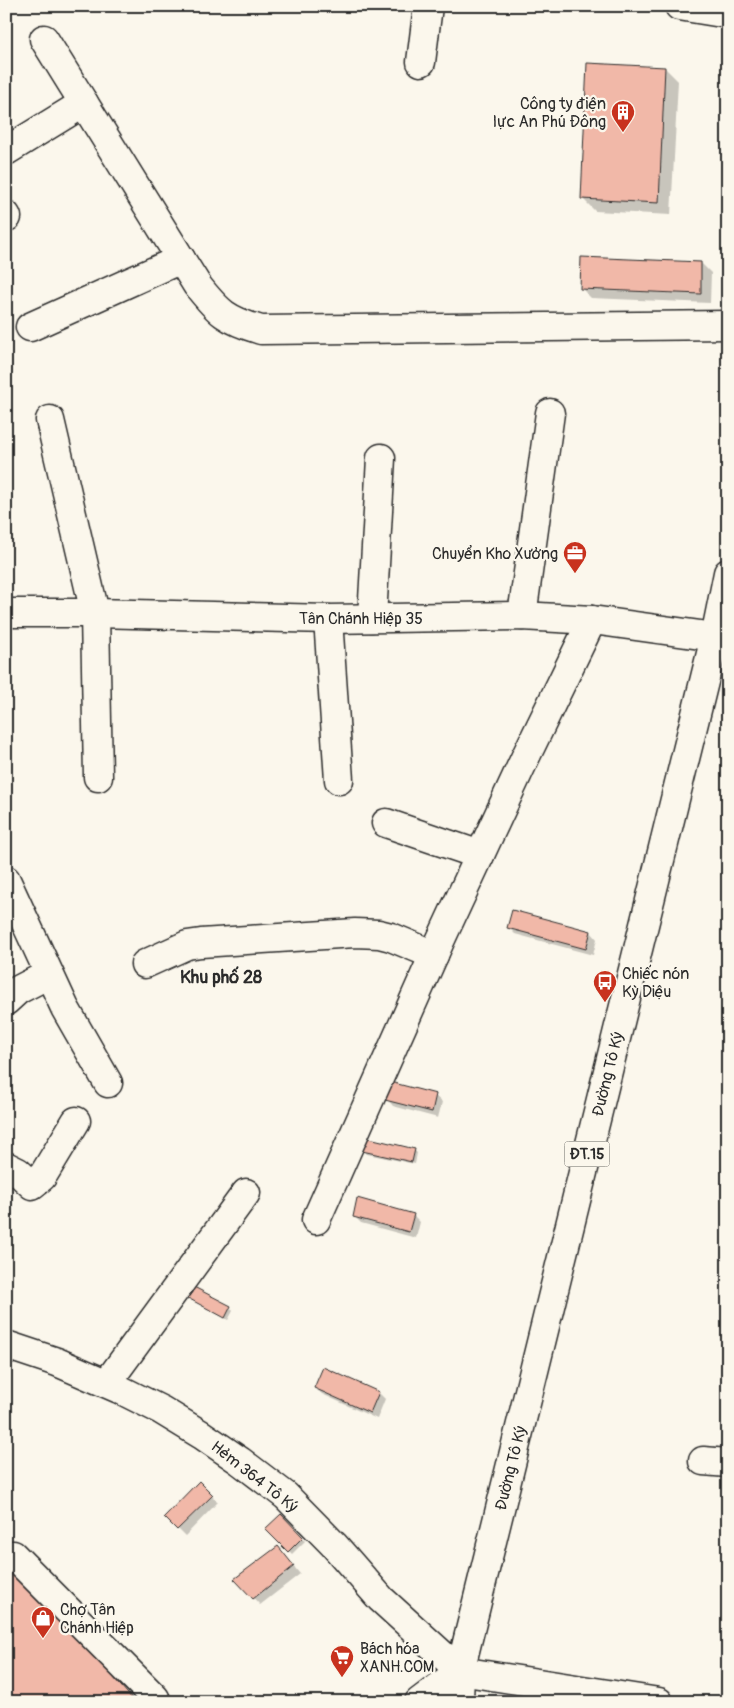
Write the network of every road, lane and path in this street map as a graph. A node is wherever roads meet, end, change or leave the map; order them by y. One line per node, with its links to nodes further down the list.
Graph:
1 (428, 6): 5 (street)
2 (679, 6): 3 (street)
3 (728, 14)
4 (44, 39): 6 (street)
5 (421, 62)
6 (84, 103): 7 (street); 8 (street)
7 (6, 151)
8 (181, 259): 9 (street); 10 (street)
9 (728, 324)
10 (30, 327)
11 (550, 413): 17 (street)
12 (50, 420): 15 (street)
13 (381, 458): 18 (street)
14 (728, 573): 21 (street, Đường Tô Ký / ĐT.15)
15 (95, 613): 16 (street, Tân Chánh Hiệp 35); 19 (street, Tân Chánh Hiệp 35); 22 (street)
16 (6, 614)
17 (522, 616): 18 (street, Tân Chánh Hiệp 35); 20 (street, Tân Chánh Hiệp 35)
18 (372, 618): 19 (street, Tân Chánh Hiệp 35)
19 (328, 619): 23 (street)
20 (592, 620): 21 (street, Tân Chánh Hiệp 35); 25 (street)
21 (715, 637): 39 (street, Đường Tô Ký / ĐT.15)
22 (98, 777)
23 (339, 780)
24 (386, 823): 25 (street)
25 (480, 855): 27 (street)
26 (6, 880): 29 (street)
27 (434, 955): 28 (street); 35 (street)
28 (146, 964)
29 (49, 974): 30 (street); 31 (street)
30 (6, 1001)
31 (108, 1083)
32 (76, 1122): 33 (street)
33 (6, 1166)
34 (246, 1193): 37 (street)
35 (316, 1220)
36 (6, 1345): 37 (street, Hẻm 364 Tô Ký)
37 (107, 1383): 39 (street, Hẻm 364 Tô Ký)
38 (6, 1555): 40 (street)
39 (460, 1670): 41 (street); 42 (street, Đường Tô Ký); 43 (street)
40 (157, 1702)
41 (418, 1702)
42 (459, 1702)
43 (659, 1702)

